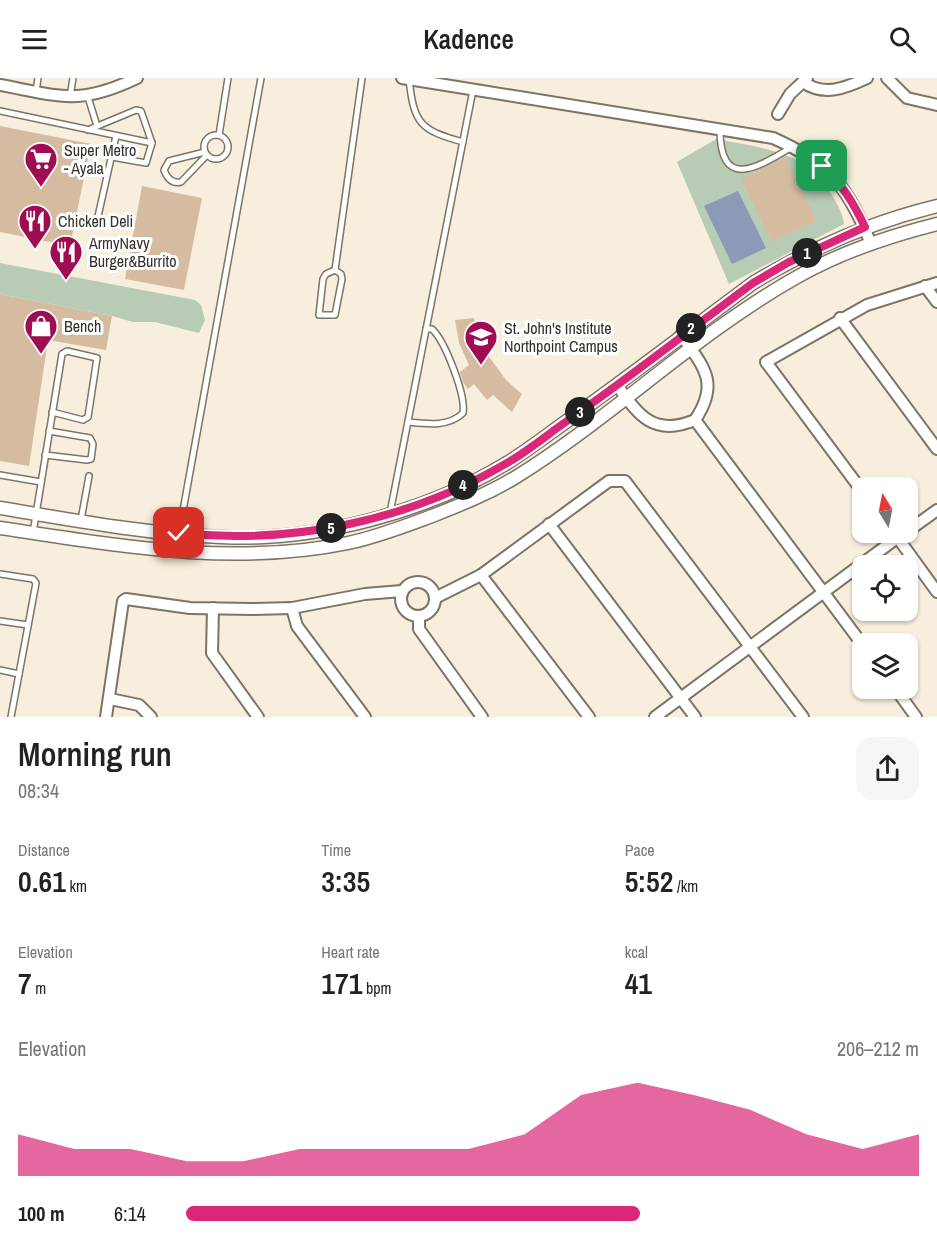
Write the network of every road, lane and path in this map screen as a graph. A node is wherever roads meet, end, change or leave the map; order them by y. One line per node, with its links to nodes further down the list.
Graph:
1 (38, 78): 13 (lane)
2 (73, 78): 15 (lane)
3 (137, 78): 14 (street)
4 (228, 78): 22 (lane)
5 (261, 78): 66 (lane)
6 (362, 78): 34 (lane)
7 (867, 78): 10 (street)
8 (887, 78): 16 (street)
9 (405, 79): 12 (street); 24 (lane)
10 (805, 80): 18 (street)
11 (0, 85): 13 (street)
12 (474, 89): 20 (street); 24 (lane)
13 (36, 92): 15 (street)
14 (87, 97): 15 (street); 19 (lane)
15 (70, 98)
16 (937, 105)
17 (0, 111): 21 (lane)
18 (778, 114)
19 (97, 126): 21 (lane); 25 (lane)
20 (720, 127): 26 (street); 26 (lane)
21 (88, 130): 23 (lane)
22 (219, 135): 27 (lane); 27 (lane)
23 (116, 136): 25 (lane); 28 (lane)
24 (463, 142): 39 (lane)
25 (152, 143): 28 (lane)
26 (793, 147): 32 (street)
27 (206, 153): 27 (lane)
28 (112, 157): 30 (lane)
29 (937, 206): 32 (street)
30 (97, 221)
31 (937, 224): 33 (street)
32 (865, 227): 33 (street); 40 (street)
33 (871, 244): 41 (street)
34 (335, 270): 34 (lane)
35 (937, 283): 36 (street)
36 (925, 286): 37 (street); 38 (street)
37 (937, 302)
38 (840, 318): 48 (street); 52 (street)
39 (426, 329): 46 (lane); 46 (lane)
40 (681, 335): 41 (street); 42 (street)
41 (691, 348): 43 (street); 45 (street)
42 (617, 385): 43 (street); 54 (street)
43 (626, 397): 45 (street); 55 (street)
44 (52, 412): 44 (lane); 47 (lane)
45 (695, 420): 73 (street)
46 (408, 422): 58 (lane)
47 (49, 431): 49 (lane); 49 (lane)
48 (937, 449)
49 (45, 455): 53 (lane)
50 (0, 475): 53 (lane)
51 (89, 476): 60 (lane)
52 (852, 478)
53 (41, 482): 59 (lane)
54 (470, 482): 55 (street); 58 (street)
55 (477, 497): 69 (street)
56 (0, 508): 59 (street)
57 (937, 510): 61 (street)
58 (390, 513): 66 (street)
59 (36, 514): 60 (street); 65 (lane)
60 (81, 520): 64 (street)
61 (918, 522)
62 (549, 524): 71 (street); 82 (street); 85 (street)
63 (0, 528): 65 (street)
64 (152, 530): 66 (street); 69 (street)
65 (32, 533): 69 (street)
66 (179, 533)
67 (888, 543): 73 (street)
68 (907, 543): 74 (street)
69 (149, 549)
70 (0, 574): 80 (lane)
71 (481, 575): 75 (street); 94 (street)
72 (402, 591): 75 (street); 77 (street); 78 (street)
73 (824, 592): 81 (street); 82 (street)
74 (937, 592)
75 (435, 598): 78 (street)
76 (213, 608): 77 (street); 86 (street); 91 (street)
77 (292, 608): 92 (street)
78 (419, 616): 93 (street)
79 (0, 621): 80 (lane)
80 (28, 625): 84 (lane)
81 (854, 633)
82 (750, 646): 85 (street); 97 (street)
83 (0, 670): 84 (lane)
84 (19, 674): 88 (lane)
85 (681, 698): 95 (street); 96 (street)
86 (110, 699): 89 (street); 90 (street)
87 (903, 699): 98 (street)
88 (11, 717)
89 (106, 717)
90 (151, 717)
91 (258, 717)
92 (365, 717)
93 (482, 717)
94 (589, 717)
95 (655, 717)
96 (695, 717)
97 (803, 717)
98 (916, 717)

